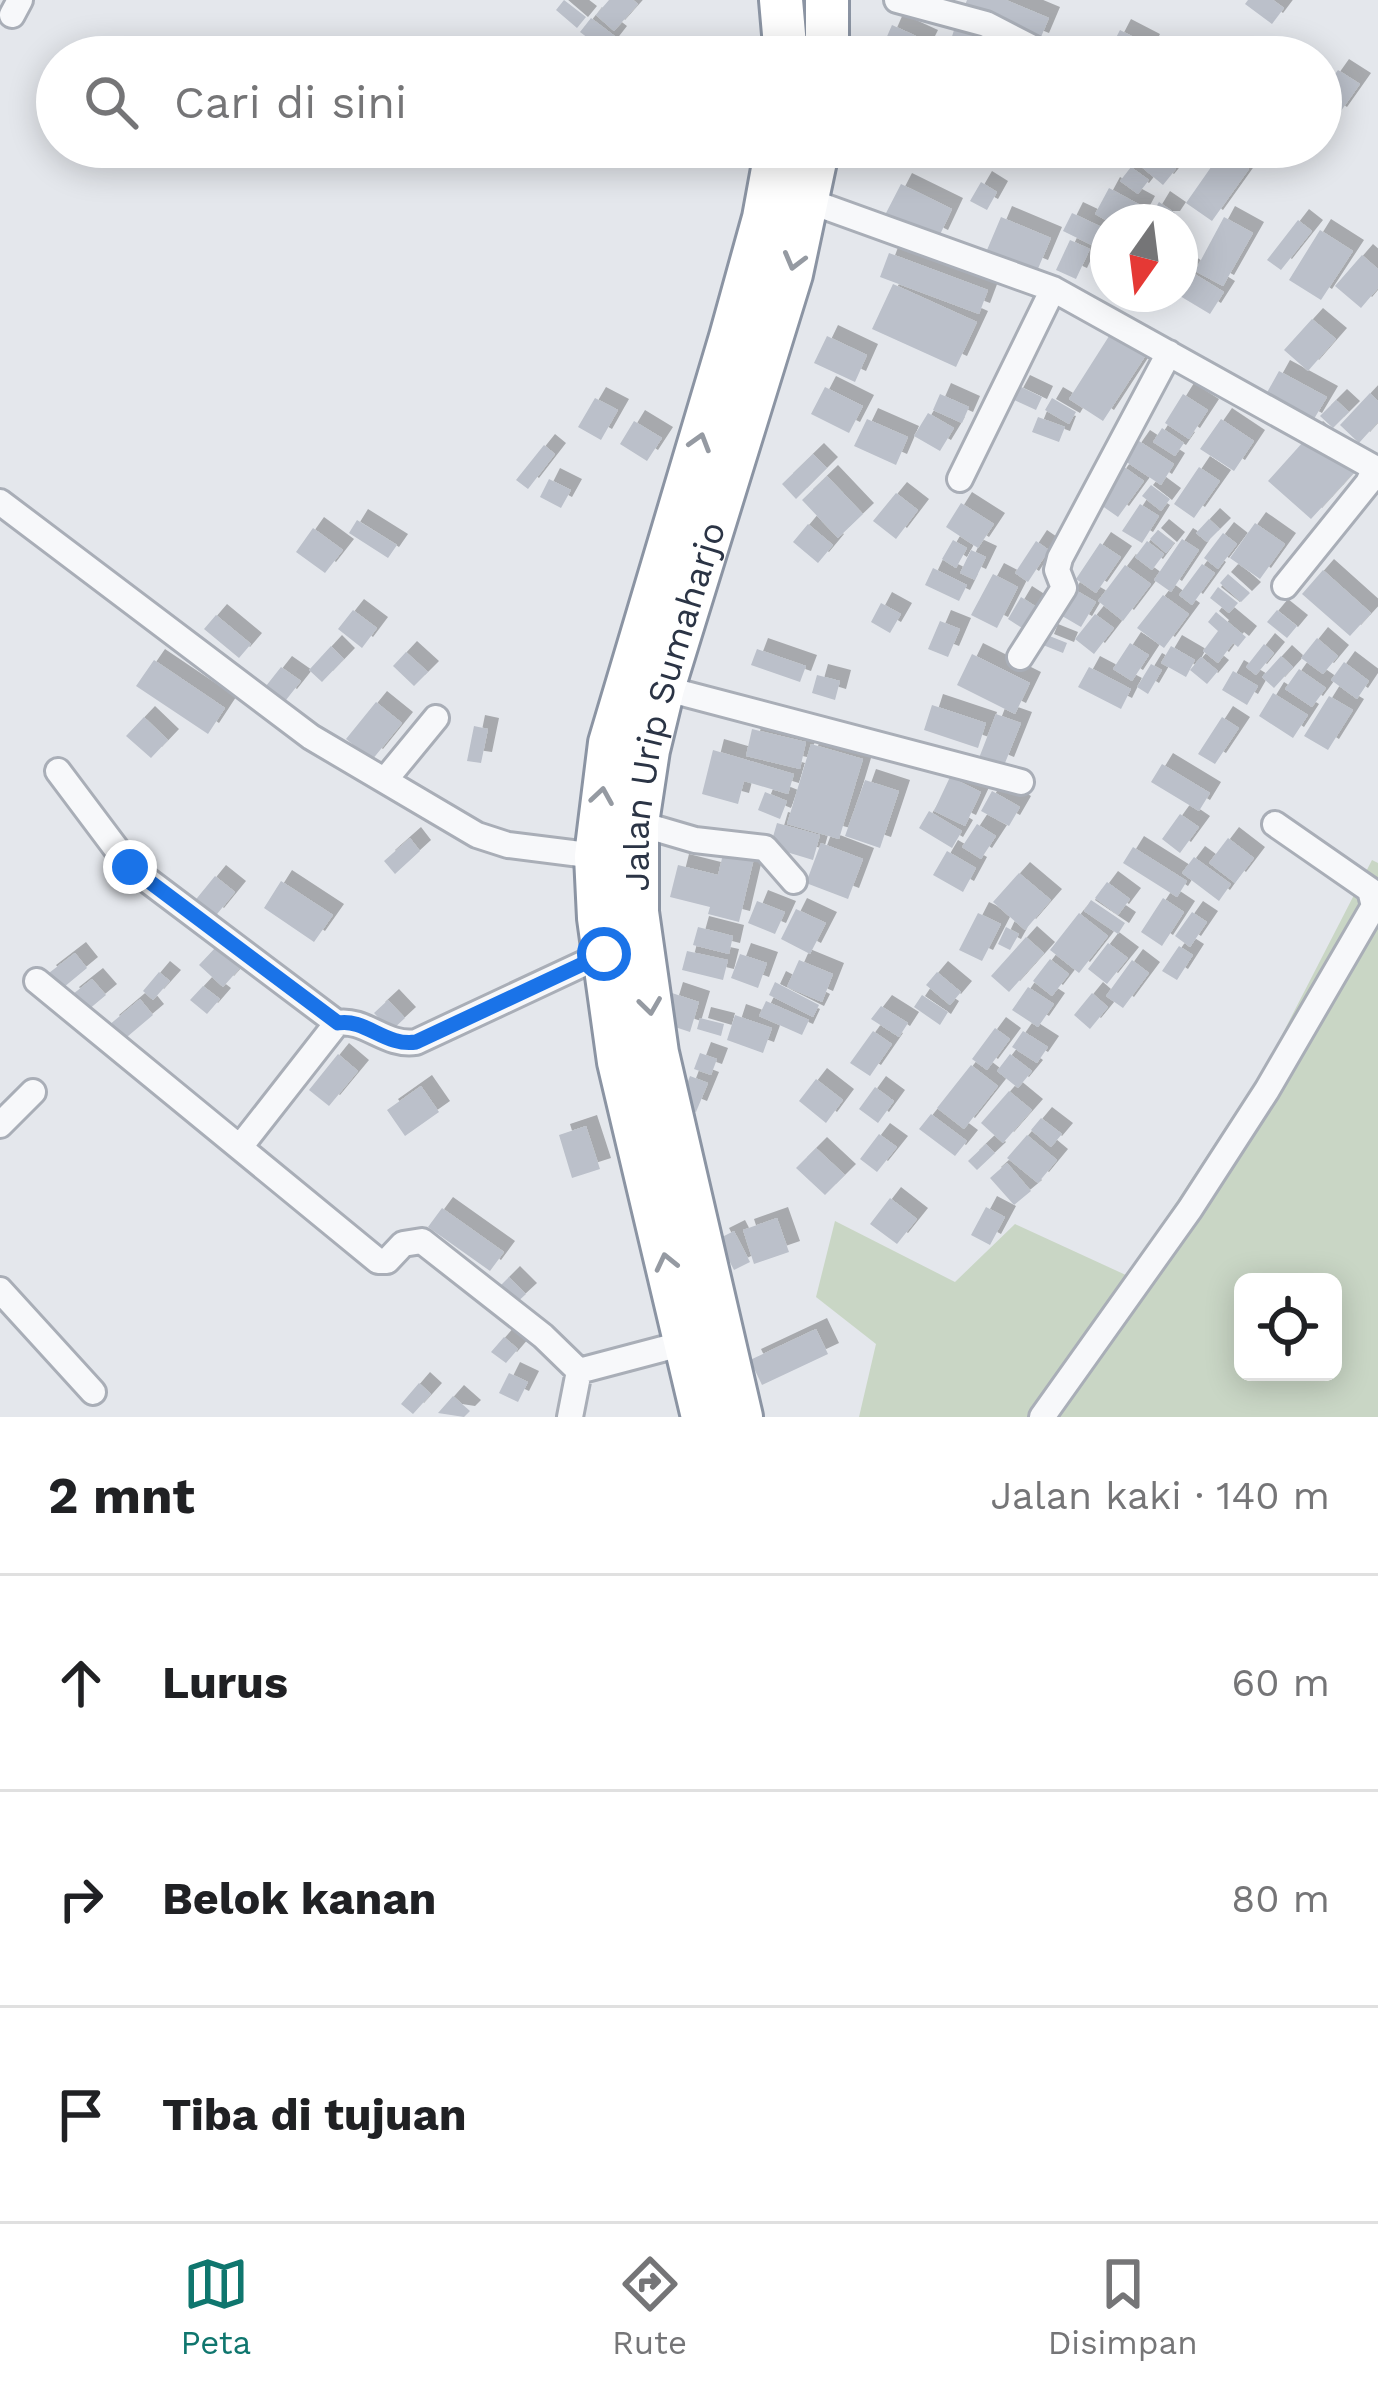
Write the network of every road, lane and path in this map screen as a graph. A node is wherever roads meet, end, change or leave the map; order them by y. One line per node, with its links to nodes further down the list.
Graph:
1 (781, 0): 4 (highway)
2 (826, 0): 5 (highway)
3 (897, 0): 6 (street)
4 (784, 36)
5 (827, 36)
6 (1009, 36)
7 (774, 168): 23 (highway, Jalan Urip Sumaharjo, one-way to 7)
8 (814, 168): 9 (highway, Jalan Urip Sumaharjo)
9 (809, 201): 10 (street); 16 (highway, Jalan Urip Sumaharjo, one-way to 16)
10 (1053, 290): 11 (street); 12 (street)
11 (1169, 353): 14 (street); 15 (street)
12 (960, 479)
13 (0, 502): 19 (street)
14 (1285, 586)
15 (1020, 657)
16 (663, 688): 20 (street); 21 (highway, Jalan Urip Sumaharjo)
17 (436, 718): 19 (street)
18 (58, 771): 27 (street)
19 (386, 781): 23 (street)
20 (1021, 782)
21 (638, 823): 24 (street); 37 (highway, Jalan Urip Sumaharjo, one-way to 37)
22 (1275, 824): 38 (street)
23 (596, 856): 25 (highway, Jalan Urip Sumaharjo)
24 (794, 881)
25 (604, 954): 27 (street); 32 (highway, Jalan Urip Sumaharjo, one-way to 25)
26 (37, 981): 30 (street)
27 (338, 1023): 30 (street)
28 (32, 1093): 29 (street)
29 (0, 1125)
30 (240, 1147): 33 (street)
31 (0, 1290): 34 (street)
32 (685, 1342): 33 (street); 36 (highway, Jalan Urip Sumaharjo)
33 (579, 1371): 35 (street)
34 (92, 1393)
35 (570, 1417)
36 (703, 1417)
37 (741, 1417)
38 (1042, 1417)

